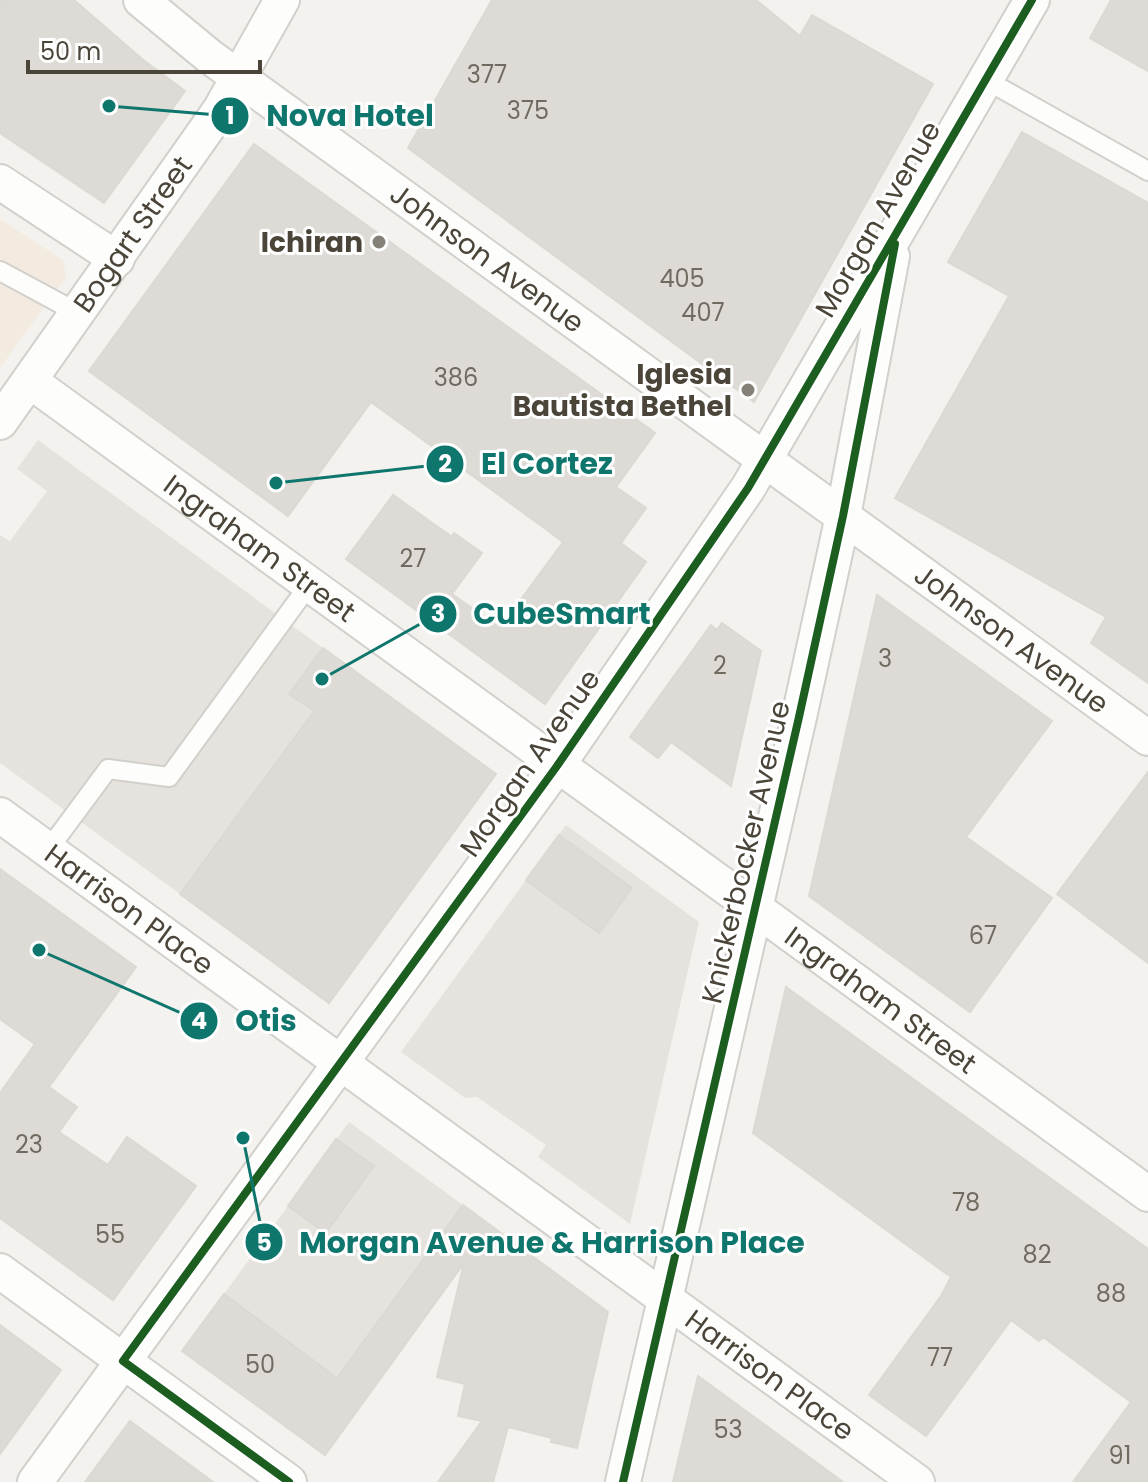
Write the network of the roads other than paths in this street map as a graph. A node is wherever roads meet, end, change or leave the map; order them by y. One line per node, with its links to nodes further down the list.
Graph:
1 (141, 0): 4 (street, Johnson Avenue)
2 (282, 0): 4 (street, Bogart Street)
3 (1032, 0): 5 (street, Morgan Avenue)
4 (238, 78): 9 (street, Bogart Street); 14 (street, Johnson Avenue)
5 (986, 80): 6 (lane); 8 (street, Morgan Avenue)
6 (1148, 171)
7 (0, 182): 9 (street)
8 (898, 228): 14 (street, Morgan Avenue); 15 (street, Knickerbocker Avenue)
9 (117, 259): 11 (street, Bogart Street)
10 (0, 271): 11 (lane)
11 (78, 313): 12 (street, Bogart Street)
12 (30, 381): 13 (street, Bogart Street); 16 (street, Ingraham Street)
13 (0, 422)
14 (764, 459): 15 (street, Johnson Avenue); 18 (street, Morgan Avenue)
15 (843, 516): 17 (street, Johnson Avenue); 21 (street, Knickerbocker Avenue)
16 (309, 585): 18 (street, Ingraham Street); 20 (lane)
17 (1148, 738)
18 (557, 766): 21 (street, Ingraham Street); 22 (street, Morgan Avenue)
19 (0, 815): 20 (street, Harrison Place)
20 (48, 850): 22 (street, Harrison Place)
21 (756, 909): 23 (street, Ingraham Street); 25 (street, Knickerbocker Avenue)
22 (340, 1063): 25 (street, Harrison Place); 26 (street, Morgan Avenue)
23 (1148, 1194)
24 (0, 1271): 26 (street)
25 (665, 1300): 29 (street, Knickerbocker Avenue); 30 (street, Harrison Place)
26 (123, 1361): 27 (street, Morgan Avenue); 28 (street)
27 (35, 1482)
28 (289, 1482)
29 (623, 1482)
30 (917, 1482)

